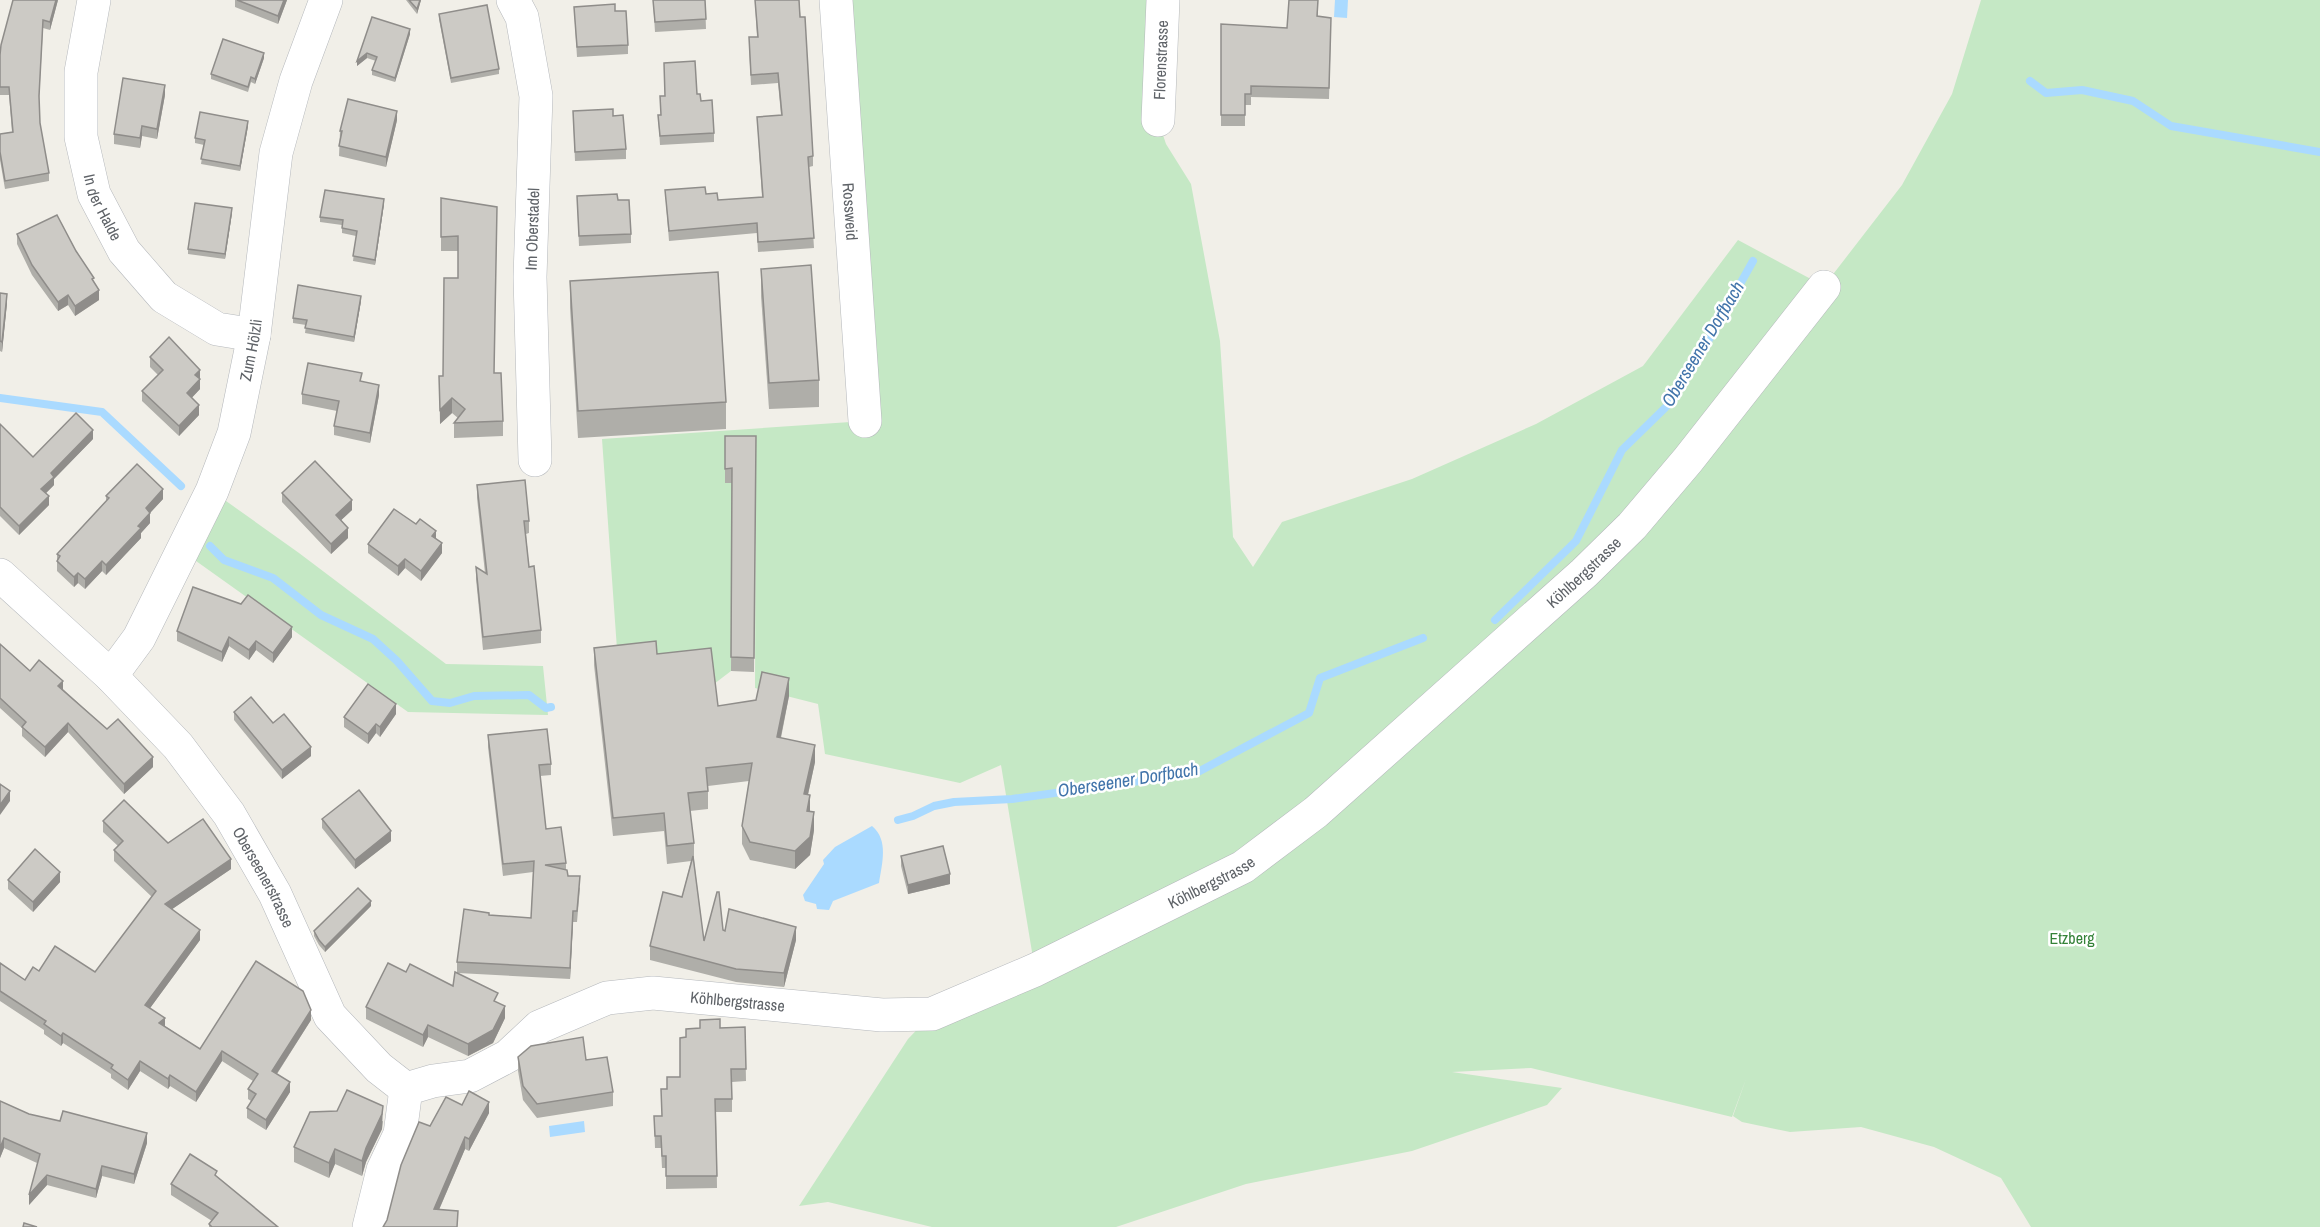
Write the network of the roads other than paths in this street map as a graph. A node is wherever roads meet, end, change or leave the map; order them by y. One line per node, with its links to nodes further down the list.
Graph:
1 (94, 0): 8 (street, In der Halde)
2 (326, 0): 8 (street, Zum Hölzli)
3 (513, 0): 10 (street, Im Oberstadel)
4 (836, 0): 9 (street, Rossweid)
5 (1163, 0): 6 (street, Florenstrasse)
6 (1158, 120)
7 (1824, 287): 13 (street, Köhlbergstrasse)
8 (254, 335): 12 (street, Zum Hölzli)
9 (865, 421)
10 (535, 460)
11 (0, 574): 12 (street, Oberseenerstrasse)
12 (111, 676): 13 (street, Oberseenerstrasse)
13 (406, 1089): 14 (street)
14 (369, 1227)

